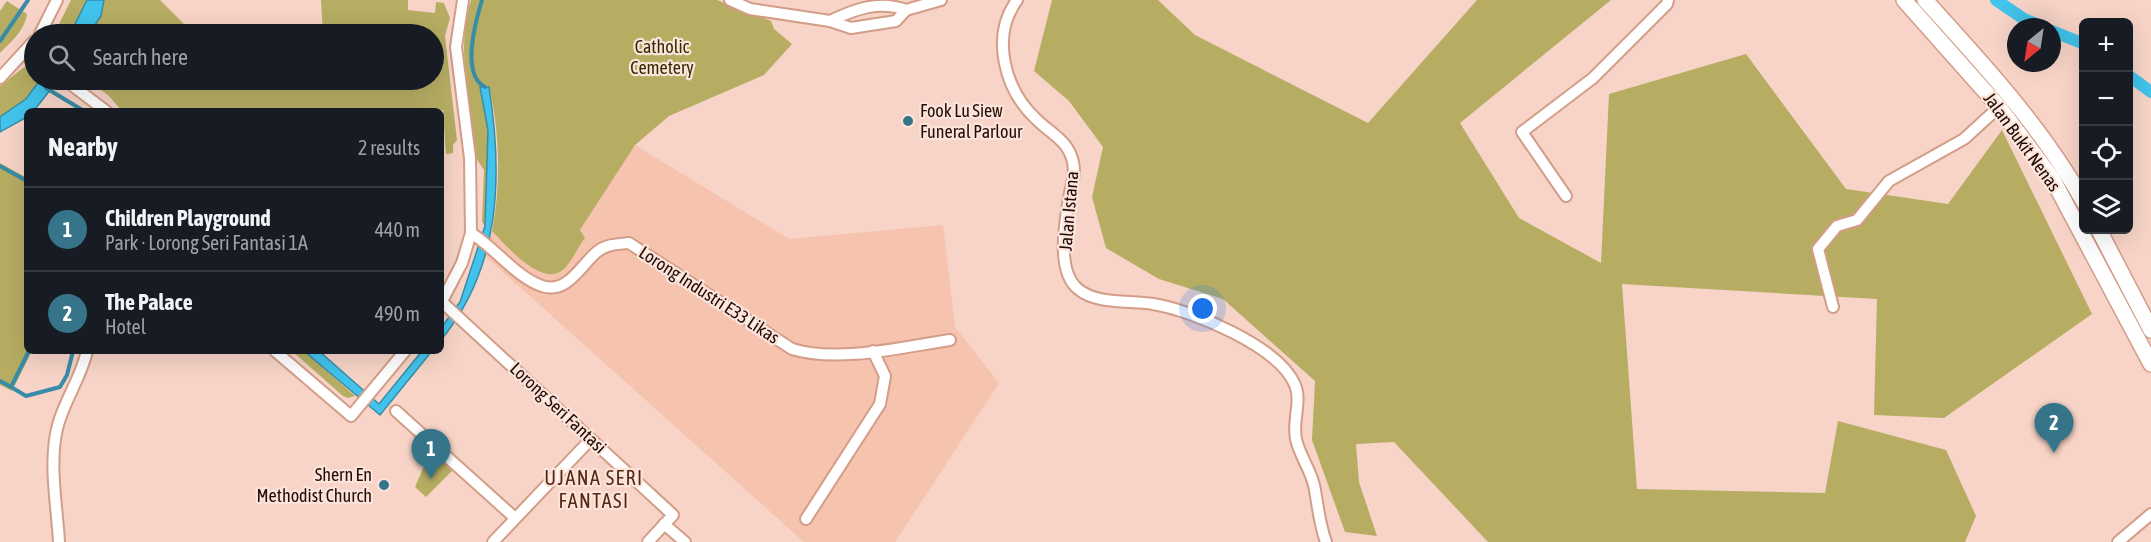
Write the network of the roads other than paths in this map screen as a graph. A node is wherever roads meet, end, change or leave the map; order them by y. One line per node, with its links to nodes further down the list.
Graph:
1 (57, 0): 11 (street)
2 (464, 0): 20 (street)
3 (730, 0): 10 (street)
4 (941, 0): 9 (street)
5 (1017, 0): 41 (street, Jalan Istana)
6 (1668, 0): 18 (street)
7 (1904, 0): 15 (main road, Jalan Bukit Nenas)
8 (1925, 0): 17 (main road, Jalan Bukit Nenas)
9 (906, 10): 10 (street); 10 (street)
10 (830, 21)
11 (45, 24)
12 (24, 59): 13 (street)
13 (0, 78)
14 (78, 90): 16 (street)
15 (1999, 106): 23 (street); 30 (main road, Jalan Bukit Nenas)
16 (102, 108)
17 (2079, 194)
18 (1566, 196)
19 (2101, 234): 24 (main road)
20 (475, 236): 21 (street); 26 (street, Lorong Industri E33 Likas)
21 (444, 296)
22 (444, 304): 32 (street, Lorong Seri Fantasi)
23 (1833, 307)
24 (2151, 330)
25 (950, 340): 26 (street, Lorong Industri E33 Likas)
26 (873, 351): 35 (street)
27 (86, 354): 37 (street)
28 (279, 354): 29 (street)
29 (402, 354)
30 (2151, 364)
31 (396, 411): 34 (street)
32 (591, 440): 34 (street); 36 (street, Lorong Seri Fantasi)
33 (2151, 514): 42 (street)
34 (515, 518): 38 (street)
35 (806, 519)
36 (664, 524): 39 (street); 40 (street)
37 (59, 542)
38 (493, 542)
39 (648, 542)
40 (686, 542)
41 (1326, 542)
42 (2118, 542)

